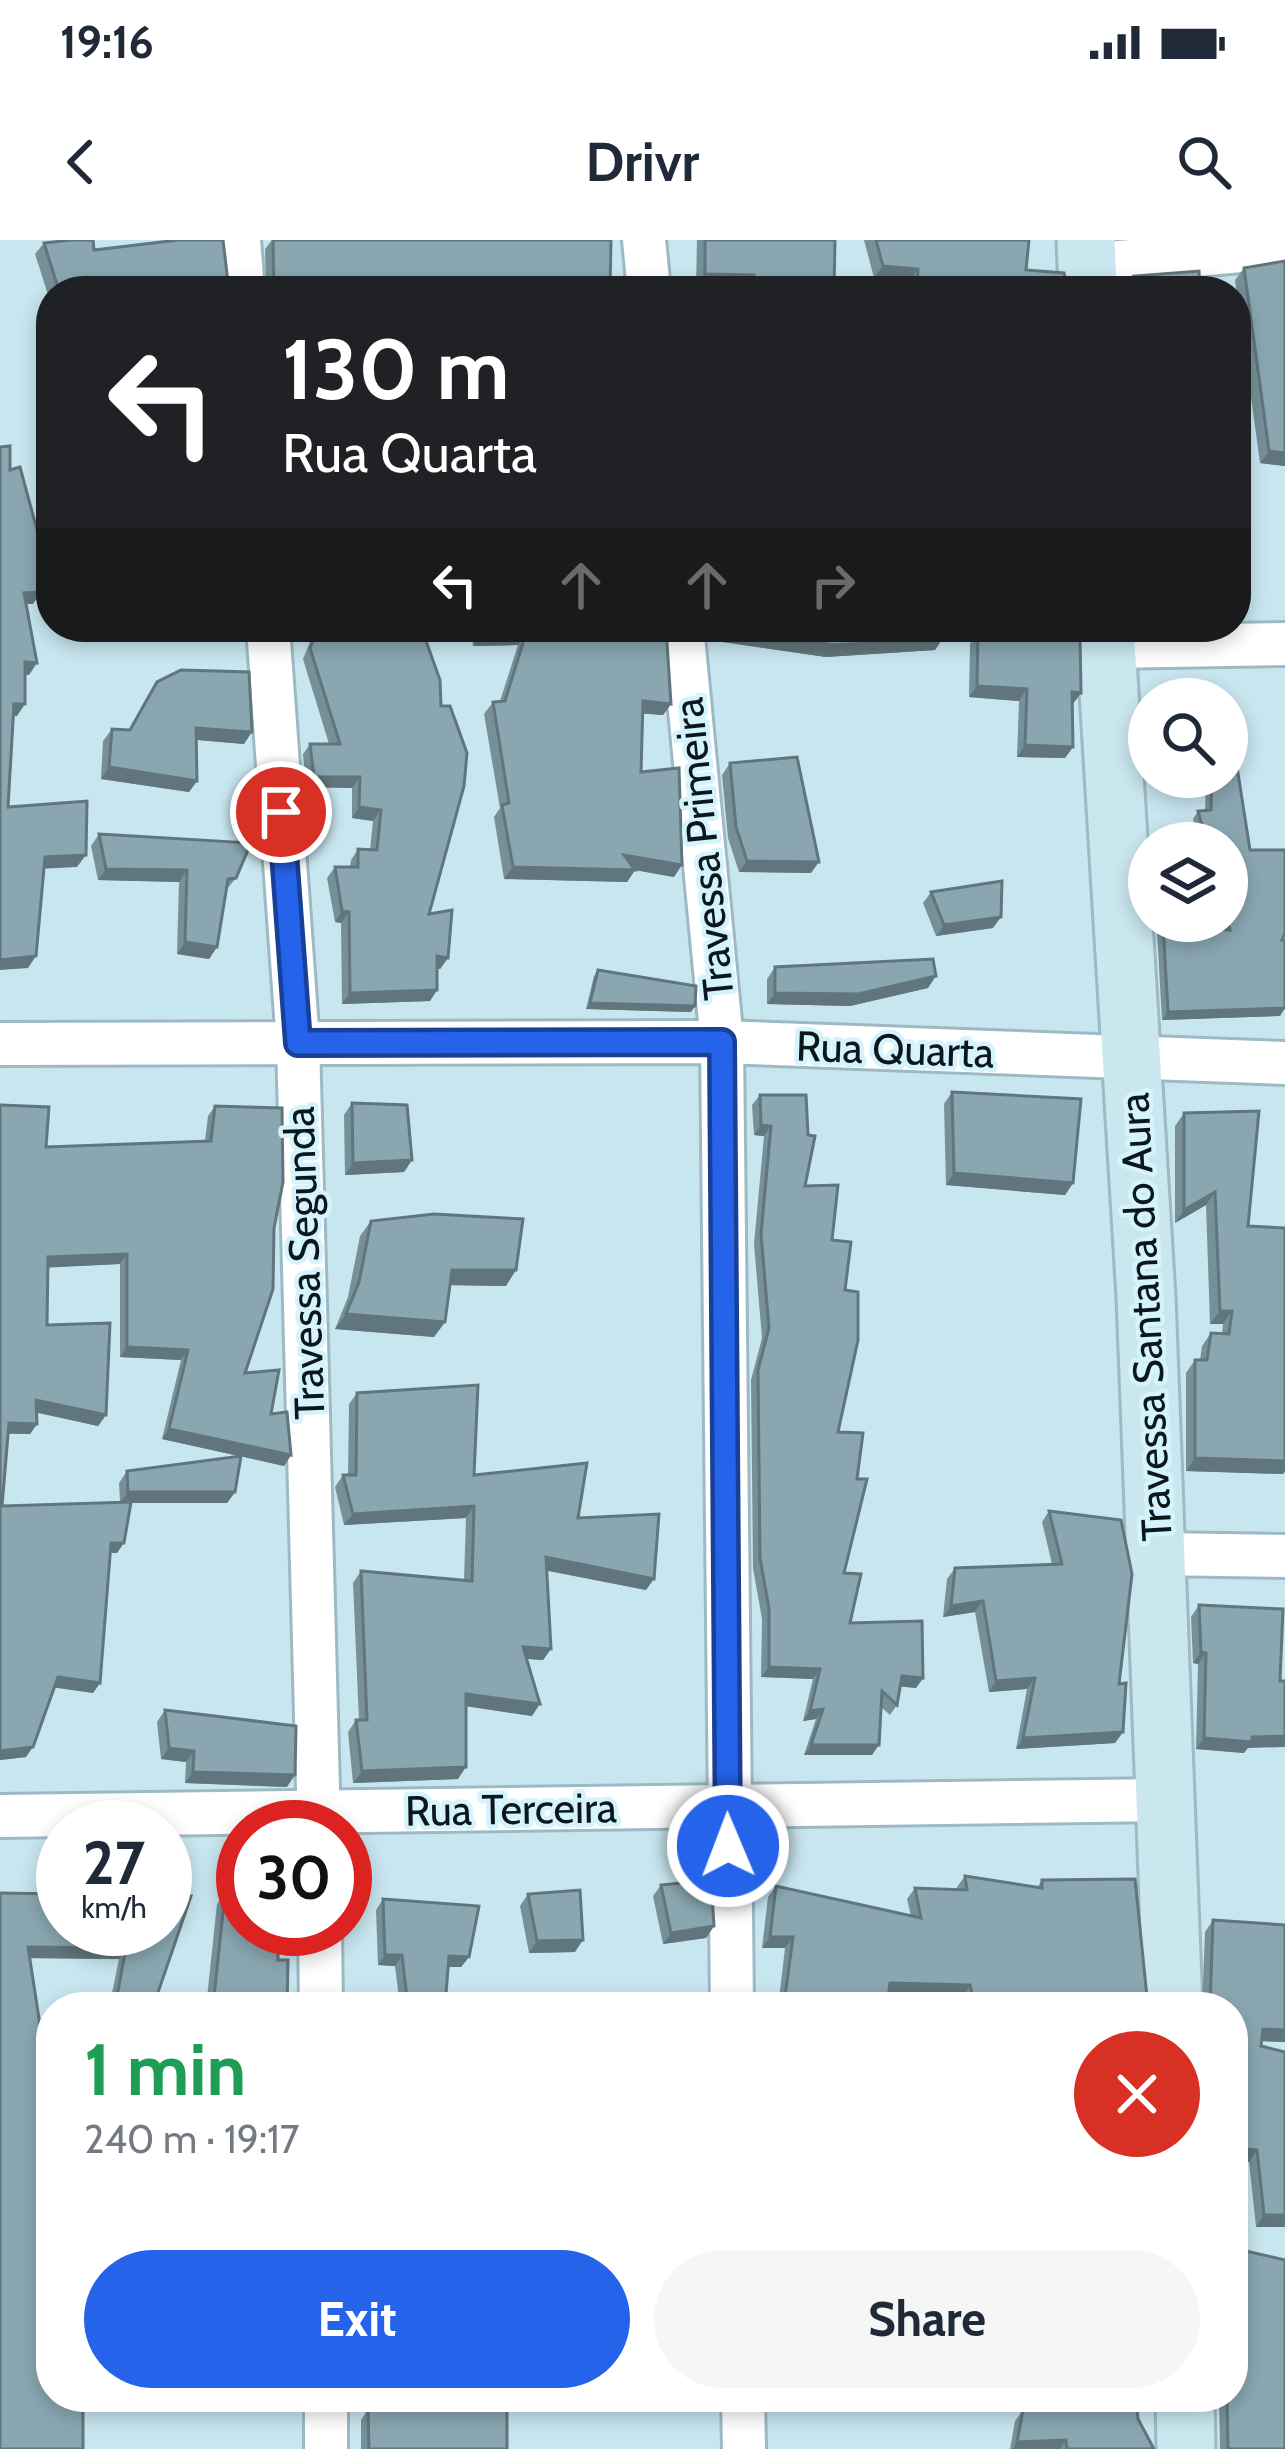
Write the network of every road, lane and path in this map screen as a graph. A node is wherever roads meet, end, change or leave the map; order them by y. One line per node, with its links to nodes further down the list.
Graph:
1 (239, 240): 5 (street)
2 (644, 240): 6 (street)
3 (1285, 247): 4 (street)
4 (1087, 265)
5 (242, 276)
6 (648, 276)
7 (269, 642): 13 (street, Travessa Segunda)
8 (683, 642): 12 (street, Travessa Primeira)
9 (1105, 642): 15 (street, Travessa Santana do Aura)
10 (1234, 642): 11 (street)
11 (1285, 644)
12 (722, 1042): 13 (street, Rua Quarta); 15 (street, Rua Quarta); 21 (street, Travessa Primeira)
13 (298, 1043): 14 (street, Rua Quarta); 19 (street, Travessa Segunda)
14 (0, 1044)
15 (1133, 1059): 16 (street, Rua Quarta); 17 (street, Travessa Santana do Aura)
16 (1285, 1063)
17 (1156, 1554): 18 (street); 20 (street, Travessa Santana do Aura)
18 (1285, 1556)
19 (318, 1800)
20 (1166, 1800): 21 (street, Rua Terceira); 28 (street, Travessa Santana do Aura)
21 (727, 1806): 23 (street, Rua Terceira); 27 (street, Travessa Primeira)
22 (0, 1816): 24 (street, Rua Terceira)
23 (372, 1817)
24 (216, 1818)
25 (320, 1956): 26 (street)
26 (321, 1992)
27 (732, 1992)
28 (1172, 1992)
29 (326, 2412): 32 (street)
30 (743, 2412): 33 (street)
31 (1185, 2412): 34 (street)
32 (326, 2449)
33 (744, 2449)
34 (1186, 2449)

